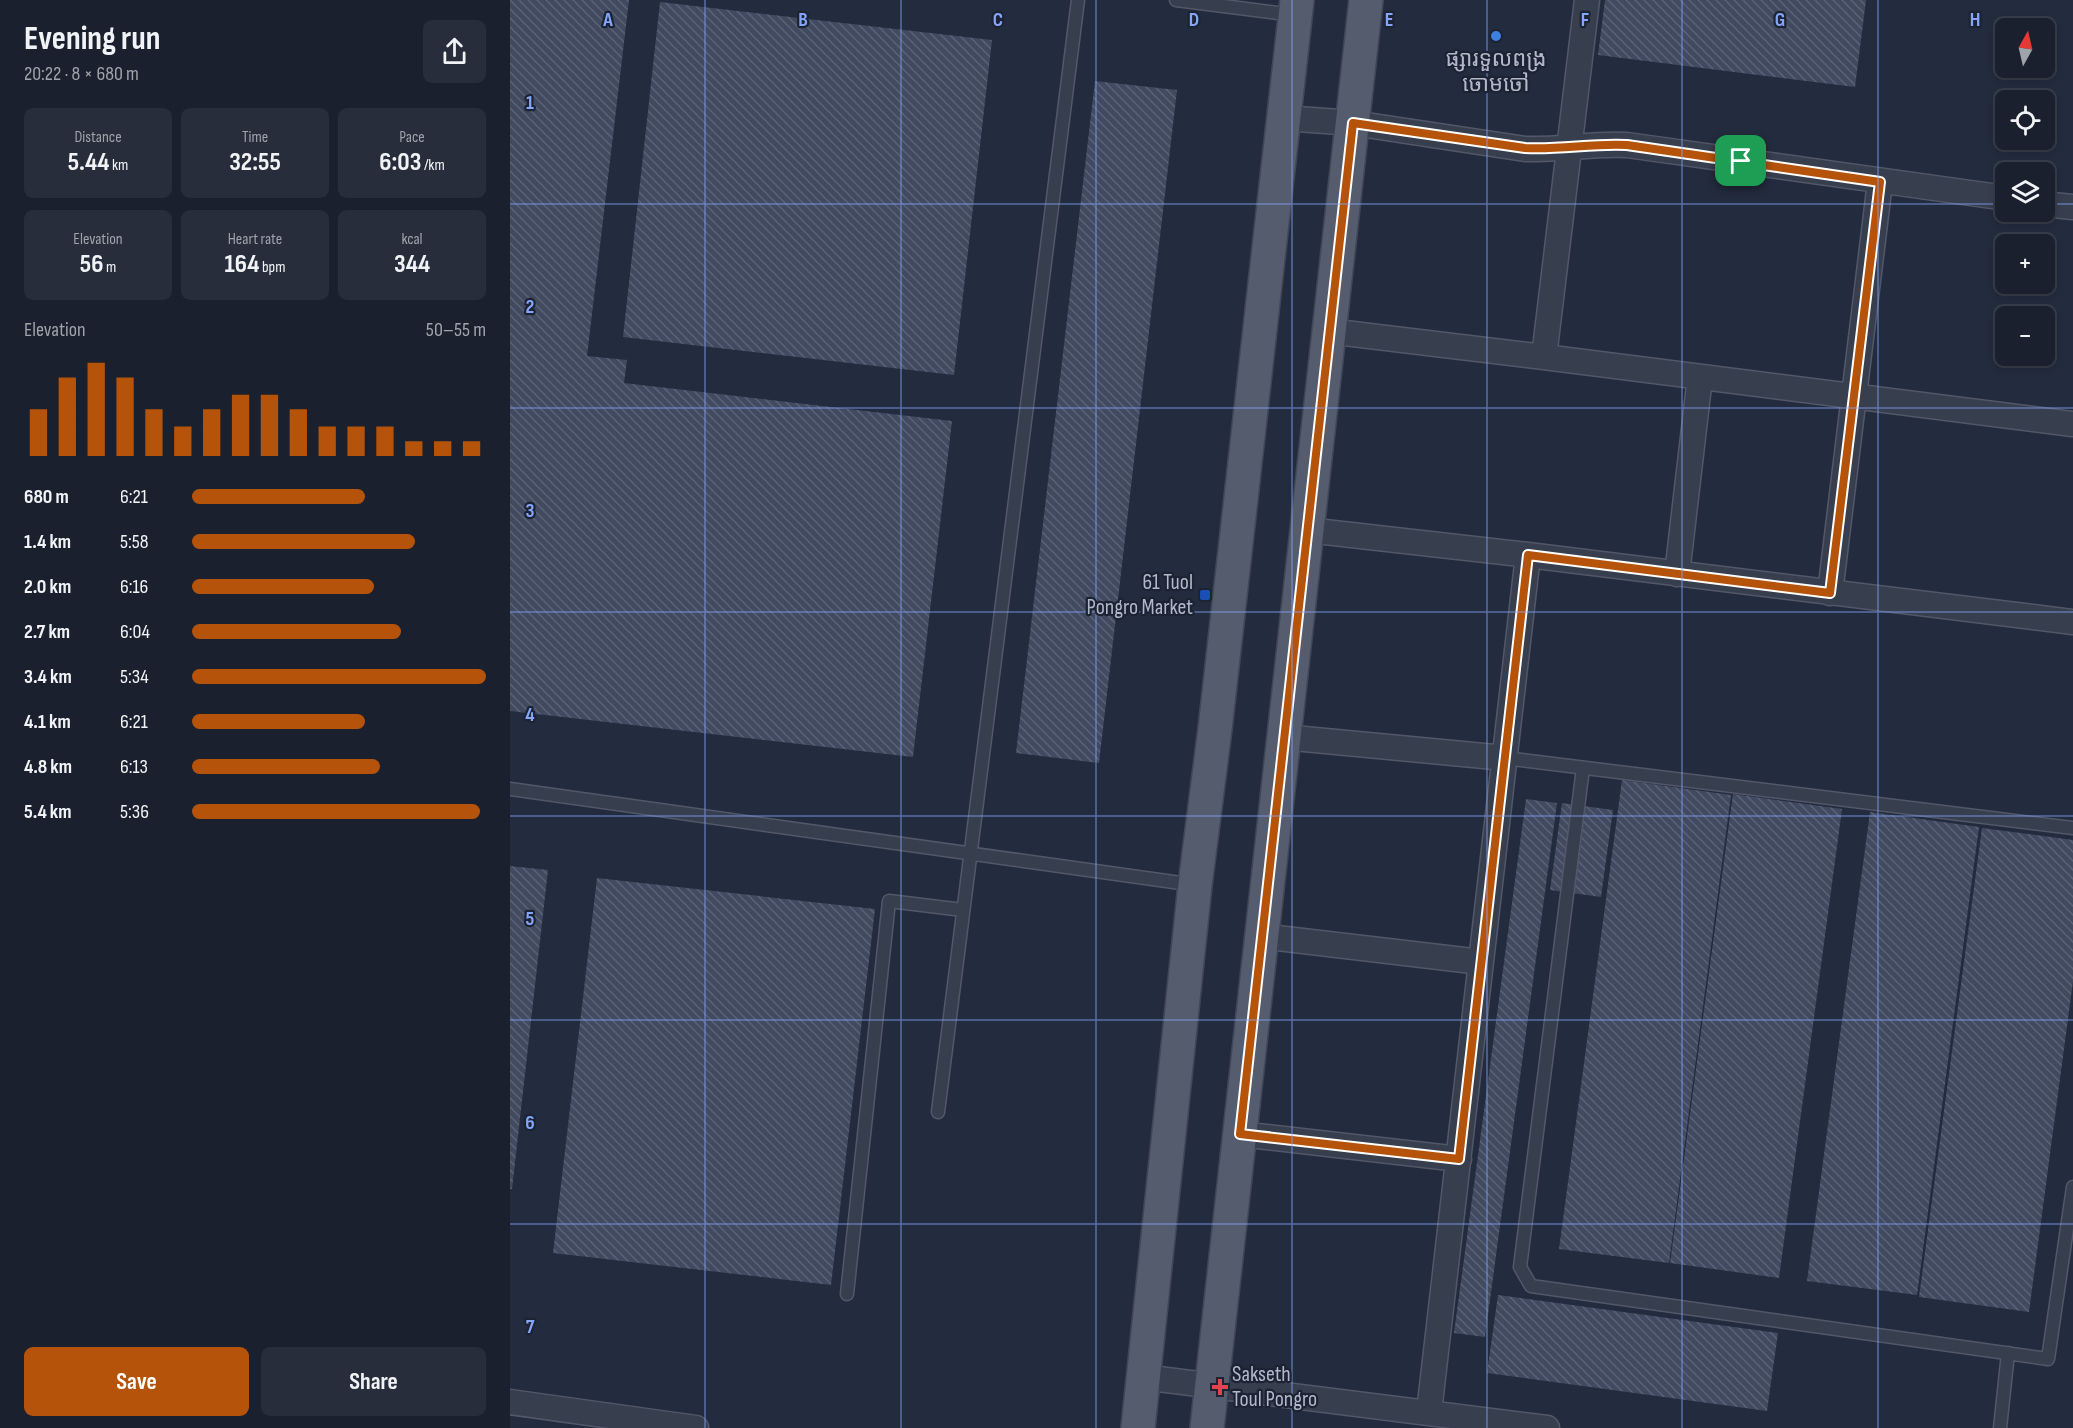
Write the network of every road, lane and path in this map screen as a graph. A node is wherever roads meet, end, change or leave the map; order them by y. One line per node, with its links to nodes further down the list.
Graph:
1 (1078, 0): 28 (lane)
2 (1176, 0): 5 (lane)
3 (1366, 0): 7 (main road)
4 (1587, 0): 8 (street)
5 (1296, 8): 6 (main road)
6 (1284, 118): 7 (street); 29 (main road)
7 (1353, 123): 8 (street); 13 (main road)
8 (1570, 147): 9 (street); 14 (street)
9 (1880, 182): 10 (street); 16 (street)
10 (1995, 197)
11 (2055, 205): 12 (street)
12 (2073, 207)
13 (1328, 331): 14 (street); 18 (main road)
14 (1544, 357): 15 (street)
15 (1700, 377): 16 (street); 20 (street)
16 (1854, 397): 17 (street); 21 (street)
17 (2073, 423)
18 (1307, 530): 19 (street); 23 (main road)
19 (1528, 555): 20 (street); 24 (street)
20 (1677, 574): 21 (street)
21 (1830, 593): 22 (street)
22 (2073, 622)
23 (1283, 737): 24 (street); 31 (main road)
24 (1505, 758): 25 (lane); 32 (street)
25 (1583, 768): 27 (lane); 38 (lane)
26 (510, 789): 28 (lane)
27 (2073, 828)
28 (970, 855): 29 (lane); 30 (lane)
29 (1195, 885): 39 (main road)
30 (963, 910): 33 (lane); 37 (lane)
31 (1261, 936): 32 (street); 34 (main road)
32 (1481, 962): 35 (street)
33 (938, 1112)
34 (1240, 1134): 35 (street); 40 (main road)
35 (1459, 1159): 42 (street)
36 (2073, 1187): 38 (lane)
37 (847, 1294)
38 (2008, 1353): 47 (lane)
39 (1143, 1377): 40 (street); 44 (main road)
40 (1211, 1385): 42 (street); 45 (main road)
41 (510, 1402): 43 (street)
42 (1429, 1412): 46 (street)
43 (696, 1428)
44 (1138, 1428)
45 (1207, 1428)
46 (1547, 1428)
47 (2000, 1428)

